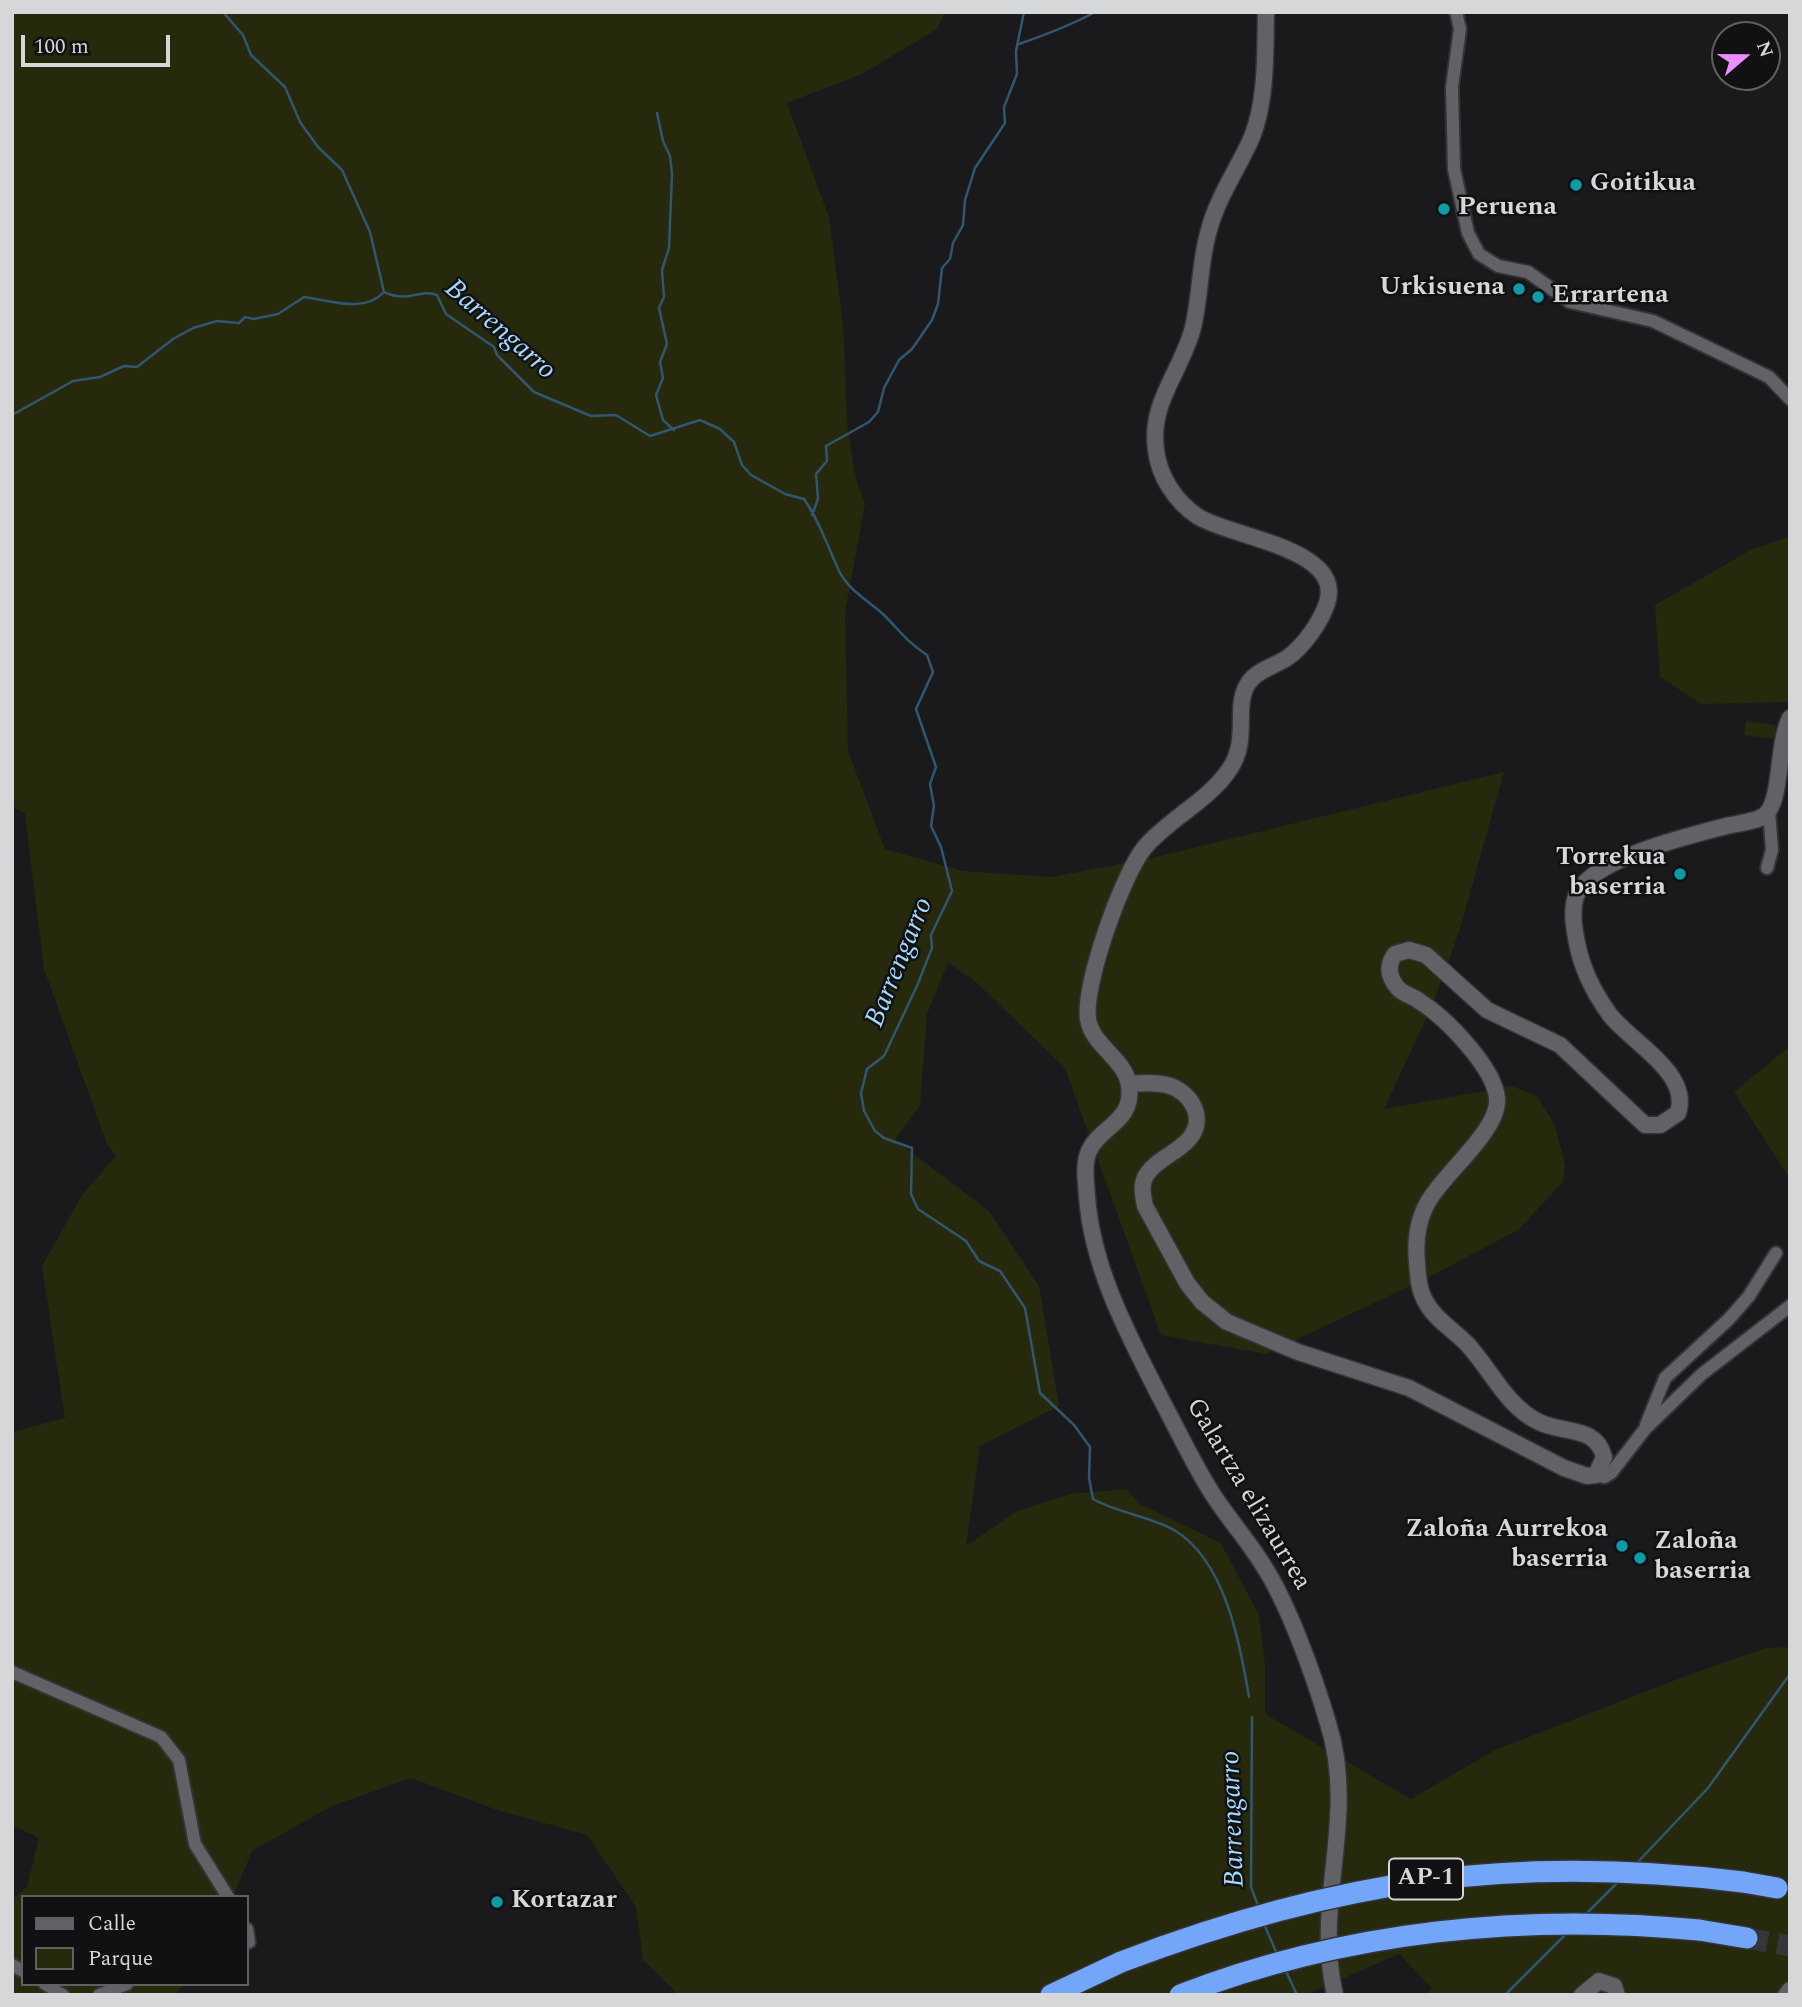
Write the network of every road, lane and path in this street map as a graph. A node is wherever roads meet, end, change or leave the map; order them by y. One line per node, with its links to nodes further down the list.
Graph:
1 (1266, 12): 7 (street)
2 (1456, 12): 3 (street)
3 (1790, 399)
4 (1790, 718): 5 (street)
5 (1769, 811): 6 (street); 11 (street)
6 (1767, 868)
7 (1129, 1084): 11 (street); 21 (street, Galartza elizaurrea)
8 (1776, 1253): 10 (street)
9 (1790, 1306): 10 (street)
10 (1645, 1429): 11 (street)
11 (1597, 1475)
12 (12, 1672): 14 (street)
13 (1777, 1888): 19 (highway, AP-1, bridge)
14 (227, 1895)
15 (1746, 1938): 20 (highway, AP-1, bridge)
16 (122, 1986): 18 (street)
17 (1790, 1990): 24 (street)
18 (99, 1995)
19 (1051, 1995)
20 (1180, 1995)
21 (1335, 1995)
22 (1582, 1995): 23 (street)
23 (1617, 1995)
24 (1786, 1995)

